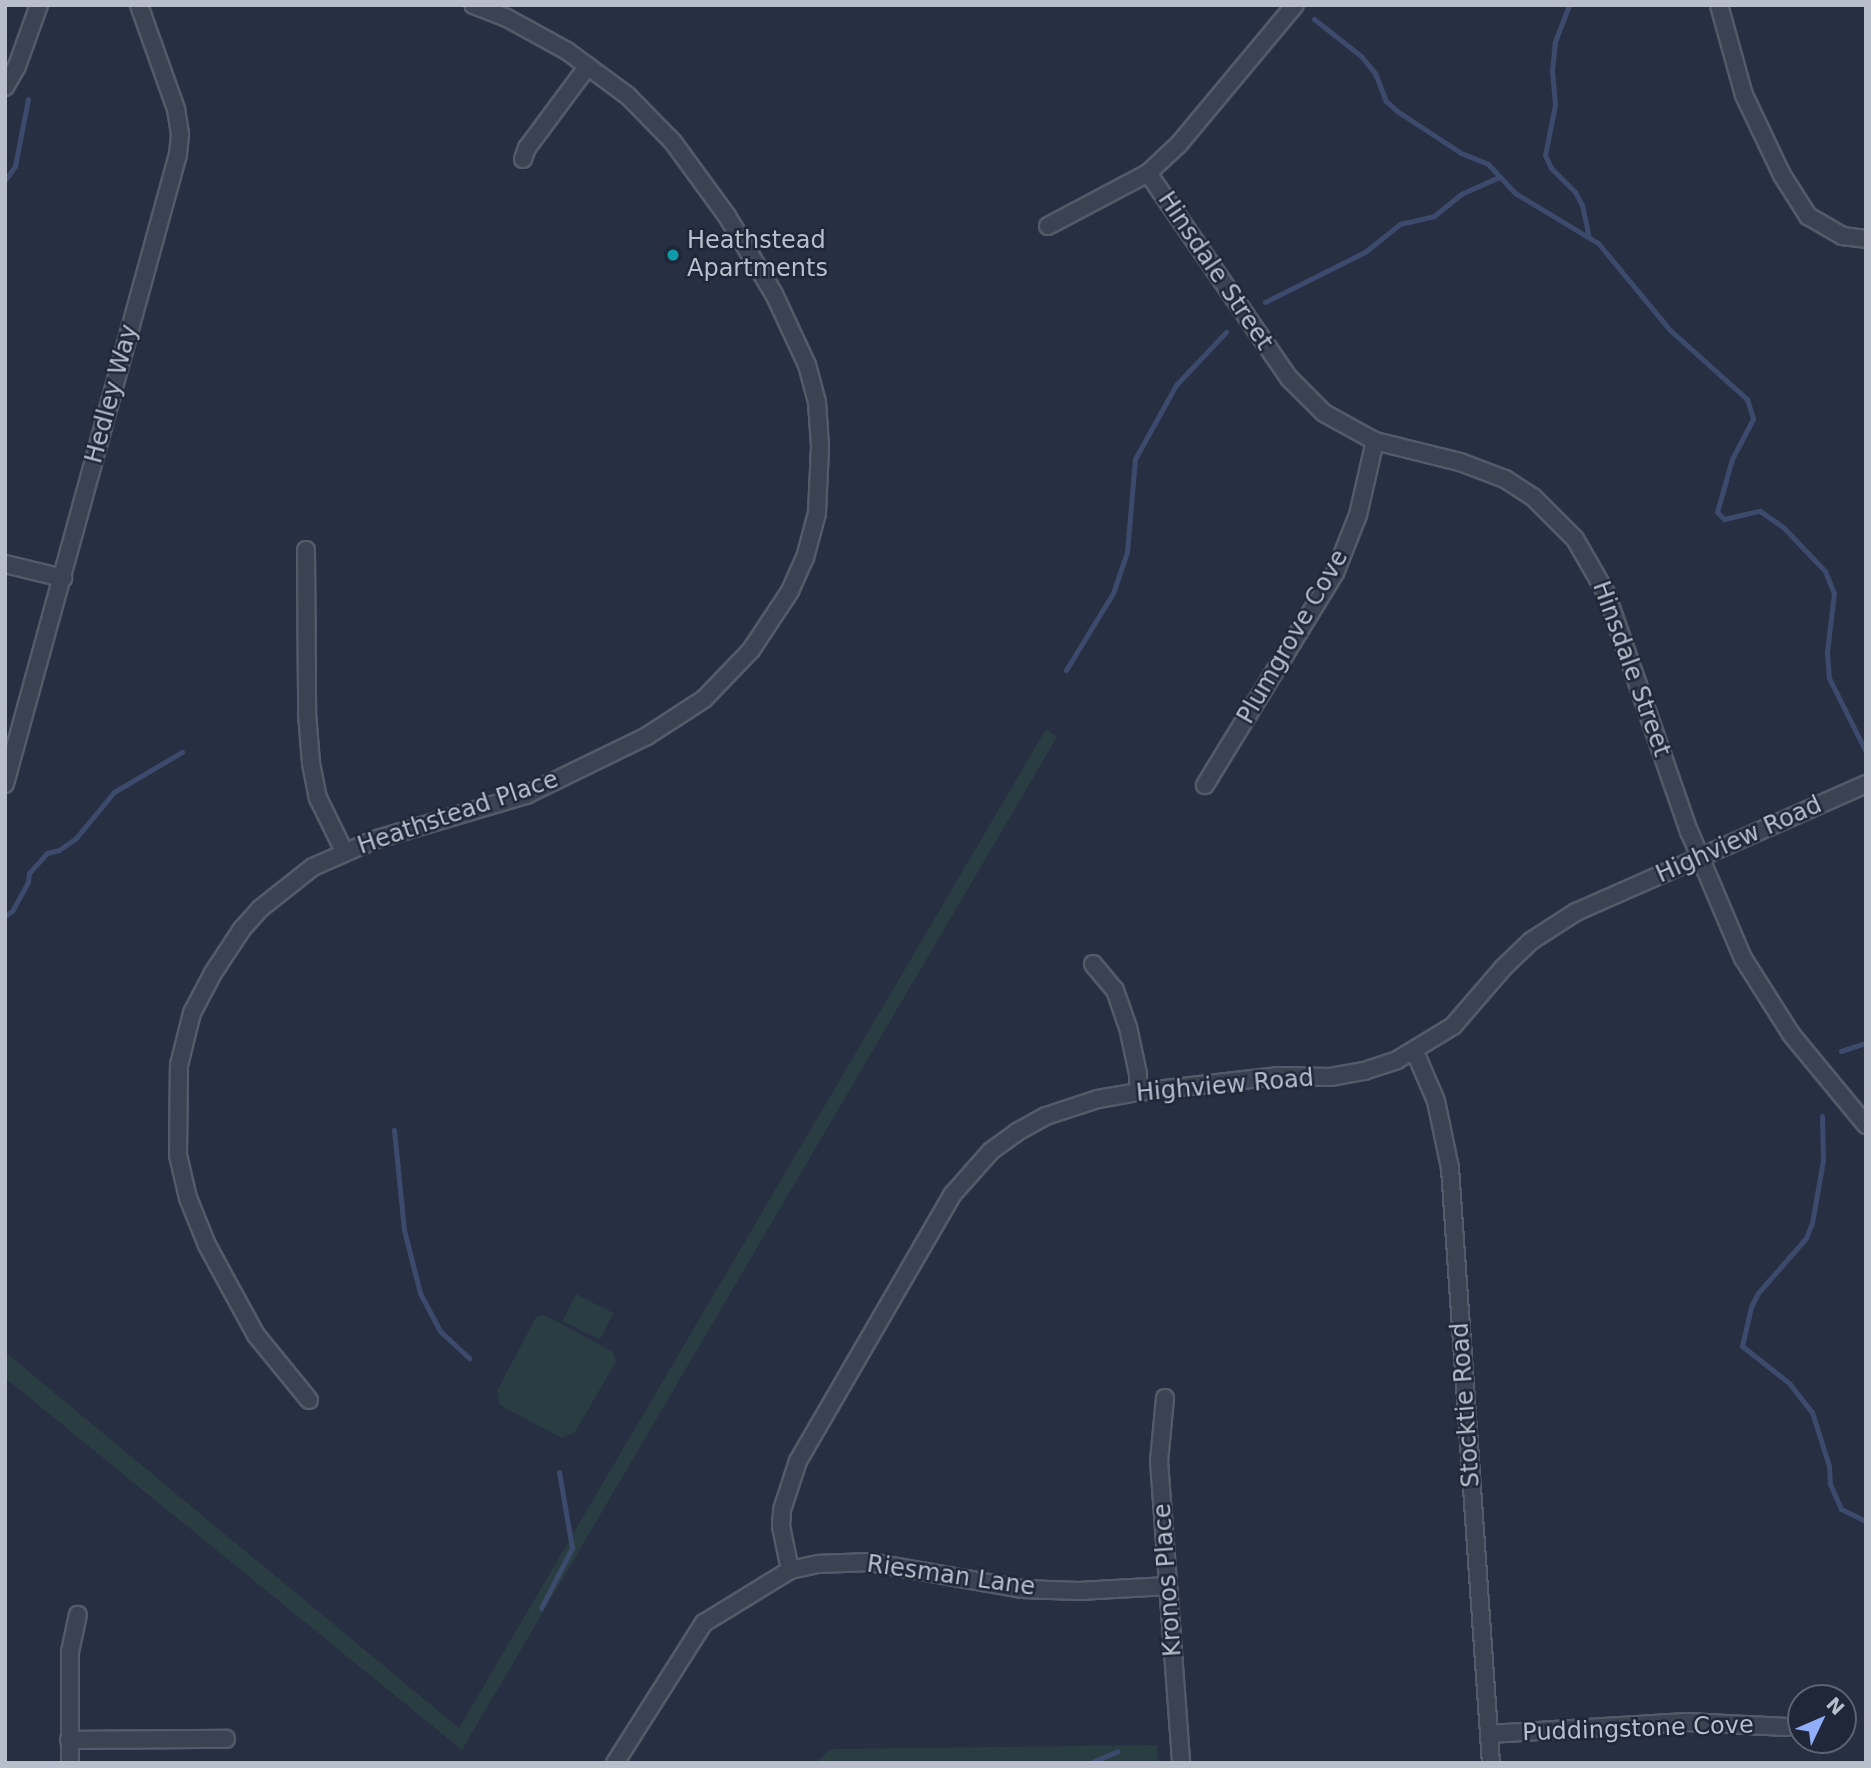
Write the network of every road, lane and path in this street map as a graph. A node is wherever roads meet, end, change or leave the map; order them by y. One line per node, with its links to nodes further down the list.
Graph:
1 (39, 5): 7 (street)
2 (139, 5): 15 (street, Hedley Way)
3 (473, 5): 6 (street, Heathstead Place)
4 (1295, 5): 9 (street)
5 (1719, 5): 11 (street)
6 (588, 66): 8 (street); 19 (street, Heathstead Place)
7 (5, 87)
8 (523, 159)
9 (1148, 173): 10 (street); 12 (street, Hinsdale Street)
10 (1048, 226)
11 (1866, 239)
12 (1375, 441): 18 (street, Plumgrove Cove); 20 (street, Hinsdale Street)
13 (306, 550): 19 (street)
14 (5, 564): 15 (street)
15 (62, 578): 16 (street, Hedley Way)
16 (5, 784)
17 (1866, 784): 20 (street, Highview Road)
18 (1205, 785)
19 (344, 851): 26 (street, Heathstead Place)
20 (1700, 857): 22 (street, Highview Road); 24 (street, Hinsdale Street)
21 (1093, 964): 23 (street)
22 (1415, 1052): 23 (street, Highview Road); 31 (street, Stocktie Road)
23 (1138, 1091): 27 (street, Highview Road)
24 (1866, 1125)
25 (1165, 1398): 28 (street, Kronos Place)
26 (309, 1400)
27 (790, 1570): 28 (street, Riesman Lane); 35 (street, Riesman Lane)
28 (1168, 1586): 36 (street, Kronos Place)
29 (78, 1615): 33 (street)
30 (1787, 1727): 31 (street, Puddingstone Cove)
31 (1489, 1734): 37 (street, Stocktie Road)
32 (226, 1739): 33 (street)
33 (69, 1740): 34 (street)
34 (70, 1763)
35 (615, 1763)
36 (1181, 1763)
37 (1491, 1763)

